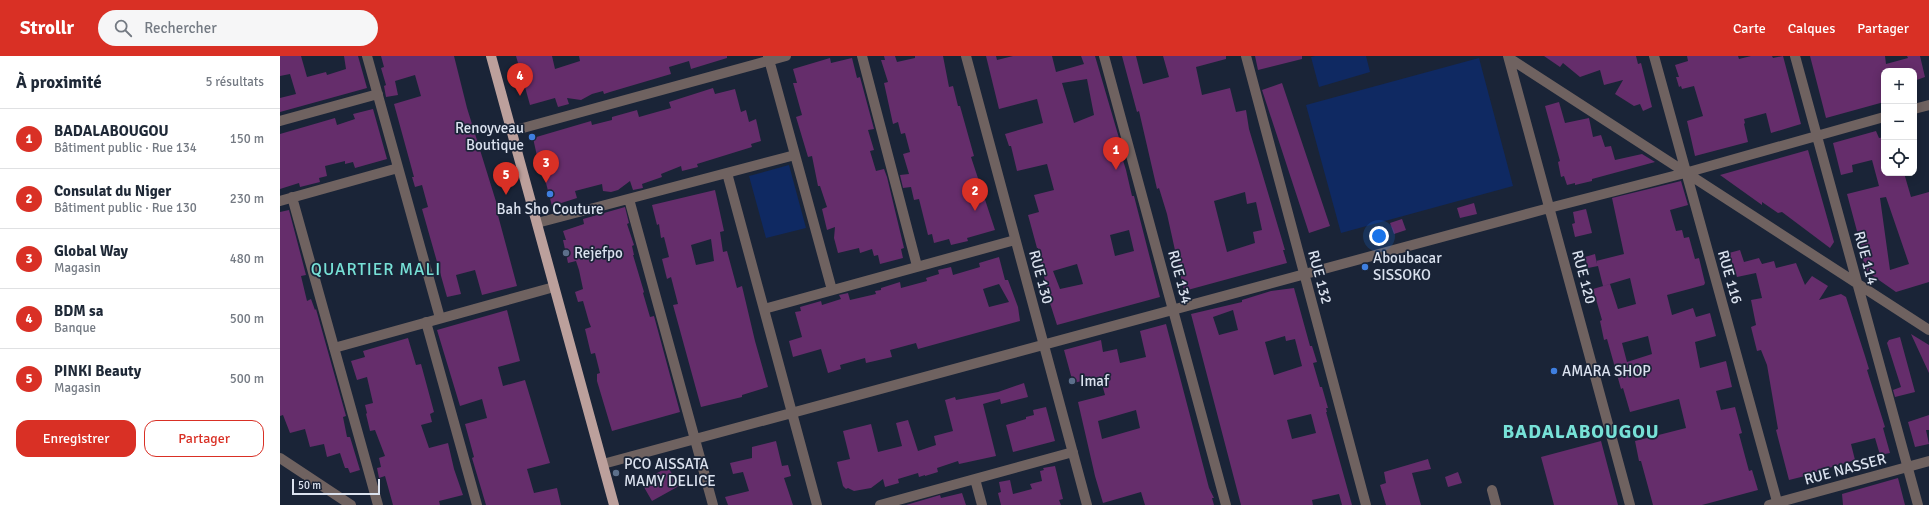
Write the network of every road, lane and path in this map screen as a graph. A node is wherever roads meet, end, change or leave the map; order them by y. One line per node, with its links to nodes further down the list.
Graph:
1 (367, 56): 12 (street)
2 (492, 56): 17 (main road)
3 (786, 56): 11 (street)
4 (862, 56): 29 (street)
5 (966, 56): 28 (street, RUE 130)
6 (1104, 56): 35 (street, RUE 134)
7 (1246, 56): 30 (street, RUE 132)
8 (1654, 56): 21 (street, RUE 116)
9 (1795, 56): 18 (street, RUE 114)
10 (1508, 57): 21 (street); 26 (street, RUE 120)
11 (768, 58): 17 (street); 19 (street)
12 (378, 94): 16 (street); 20 (street)
13 (1929, 105): 14 (street)
14 (1917, 108)
15 (1881, 118): 18 (street)
16 (280, 121)
17 (512, 131): 27 (main road)
18 (1817, 135): 21 (street); 31 (street, RUE 114)
19 (795, 155): 22 (street); 33 (street)
20 (398, 168): 23 (street); 36 (street)
21 (1685, 172): 26 (street); 31 (street); 50 (street, RUE 116)
22 (727, 173): 24 (street); 34 (street)
23 (292, 197): 25 (street); 40 (street)
24 (630, 199): 27 (street); 42 (street)
25 (280, 201)
26 (1550, 208): 30 (street); 63 (street, RUE 120)
27 (537, 223): 32 (main road)
28 (1016, 240): 29 (street); 39 (street, RUE 130)
29 (917, 266): 33 (street)
30 (1304, 274): 35 (street); 61 (street, RUE 132)
31 (1858, 284): 38 (street); 47 (street, RUE 114)
32 (554, 287): 36 (street); 46 (main road)
33 (832, 290): 34 (street)
34 (764, 309): 41 (street)
35 (1173, 309): 39 (street); 60 (street, RUE 134)
36 (440, 318): 37 (street)
37 (426, 322): 40 (street); 53 (street)
38 (1929, 330)
39 (1044, 344): 41 (street); 43 (street, RUE 130)
40 (334, 348): 52 (street)
41 (792, 412): 42 (street); 56 (street)
42 (695, 439): 46 (street); 55 (street)
43 (1073, 452): 48 (street); 59 (street, RUE 130)
44 (280, 458): 51 (street)
45 (1929, 461): 47 (street, RUE NASSER)
46 (603, 464): 54 (main road)
47 (1908, 468): 50 (street, RUE NASSER); 64 (street, RUE 114)
48 (975, 479): 57 (street); 58 (street)
49 (1492, 490): 62 (street)
50 (1775, 504)
51 (351, 505)
52 (378, 505)
53 (477, 505)
54 (614, 505)
55 (713, 505)
56 (817, 505)
57 (881, 505)
58 (982, 505)
59 (1087, 505)
60 (1226, 505)
61 (1366, 505)
62 (1496, 505)
63 (1630, 505)
64 (1918, 505)

